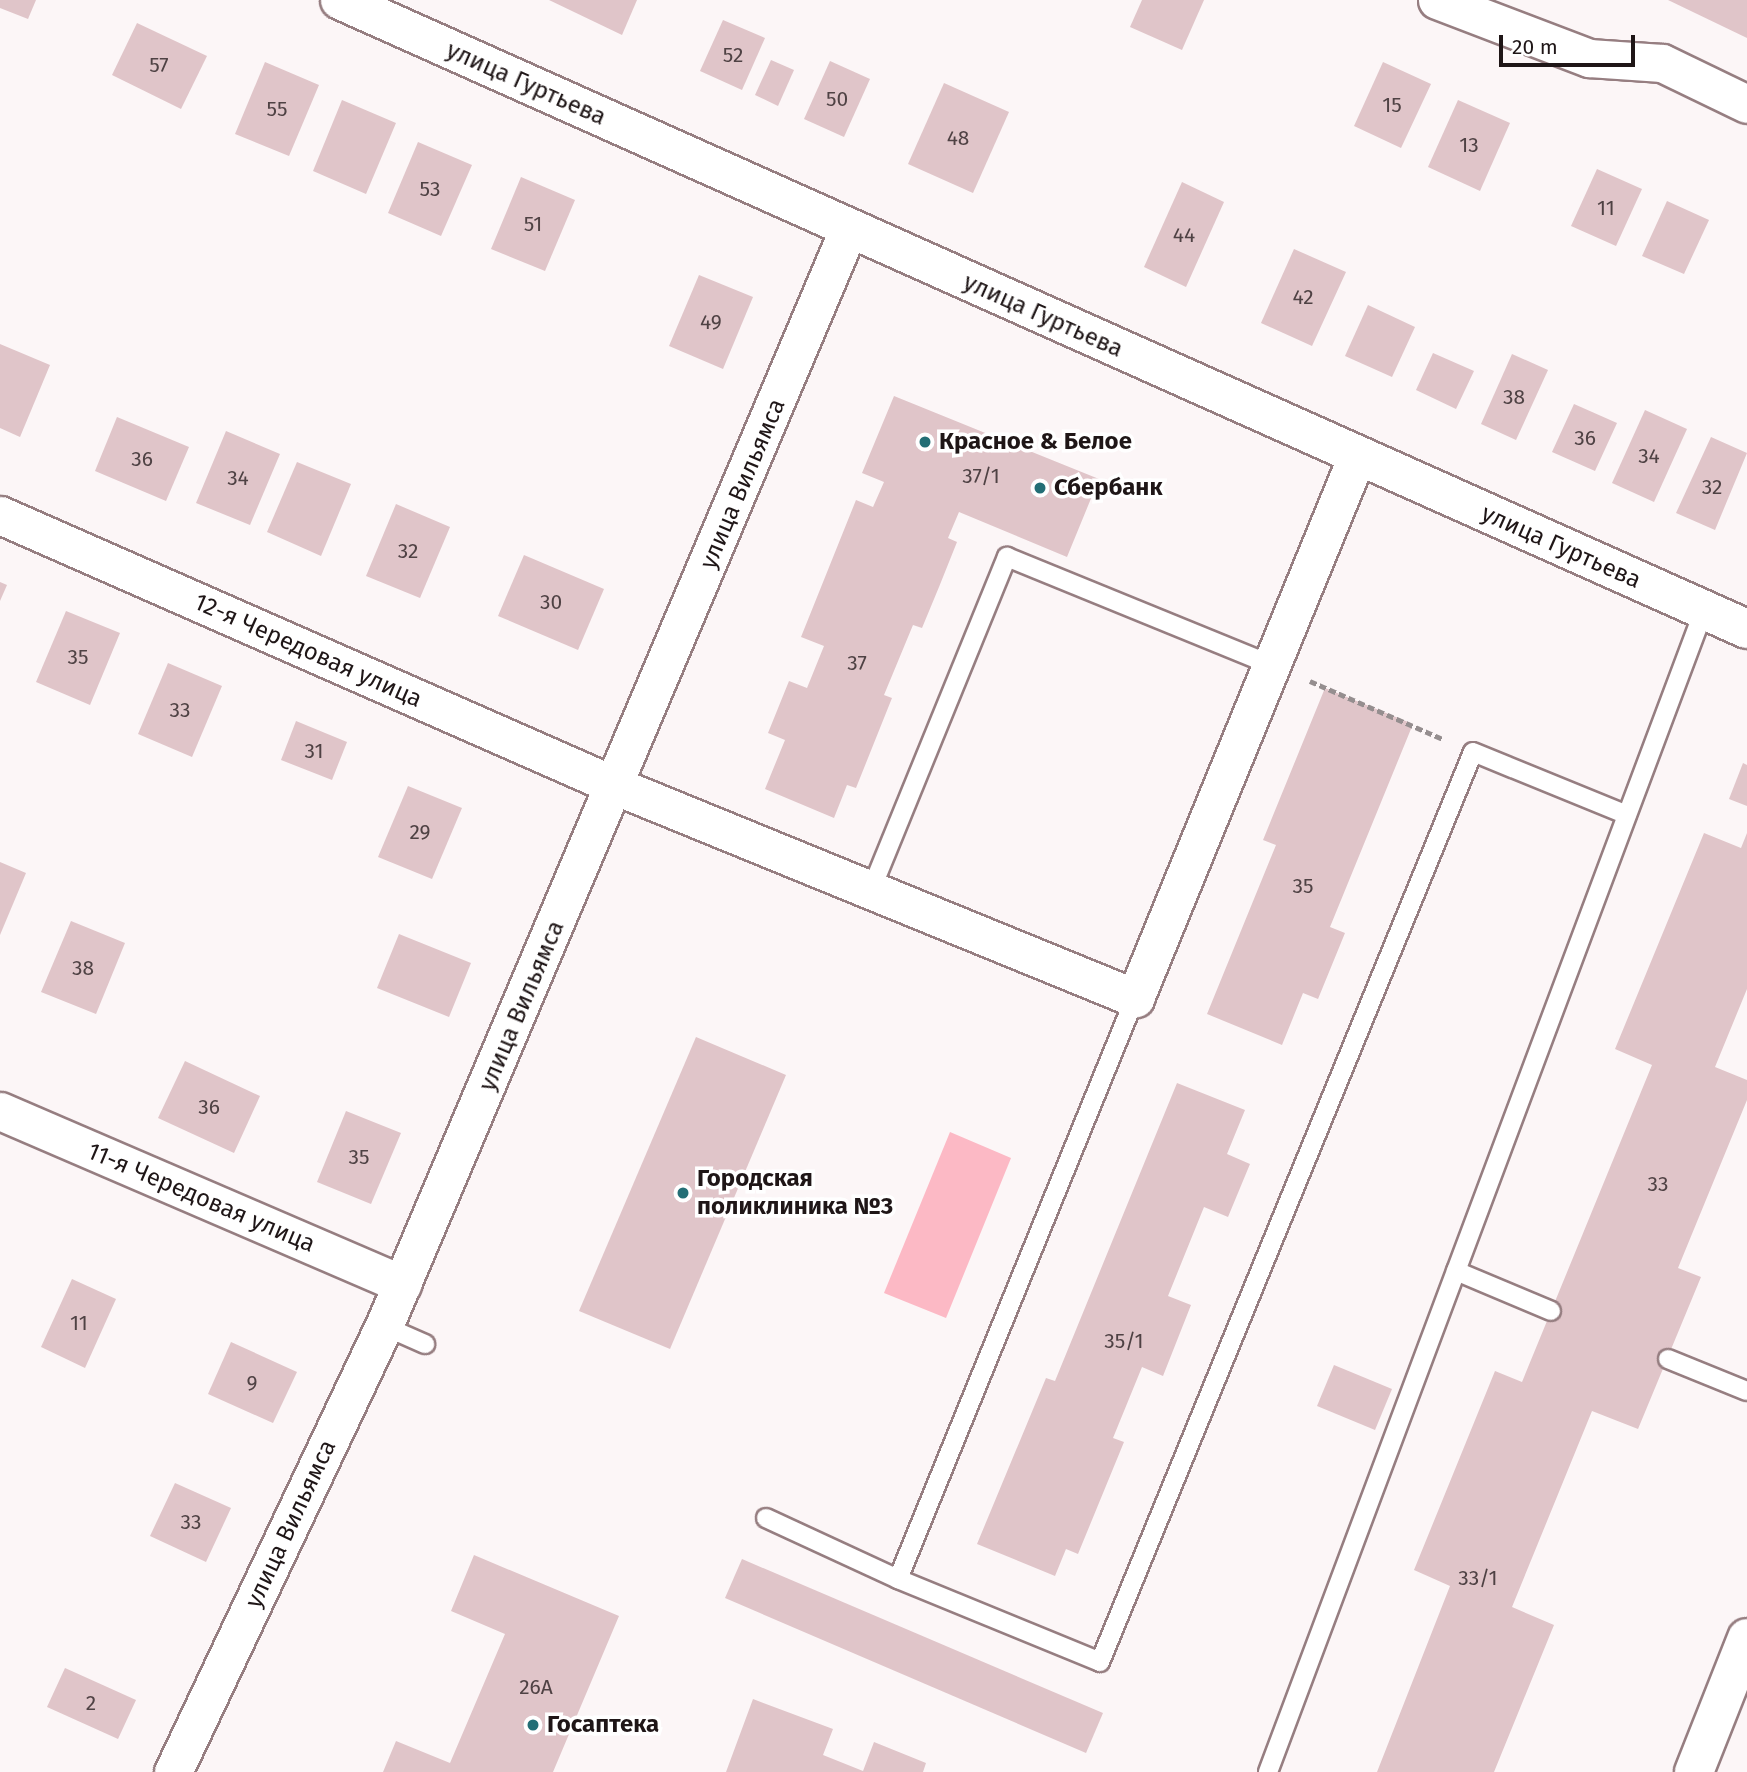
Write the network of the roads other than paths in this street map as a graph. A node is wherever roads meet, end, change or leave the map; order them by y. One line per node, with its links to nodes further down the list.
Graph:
1 (340, 0): 4 (main road, улица Гуртьева)
2 (1437, 0): 3 (street)
3 (1747, 104)
4 (849, 230): 5 (main road, улица Гуртьева); 10 (street, улица Вильямса)
5 (1357, 456): 7 (main road, улица Гуртьева); 9 (street)
6 (0, 515): 10 (street, 12-я Чередовая улица)
7 (1704, 610): 8 (main road, улица Гуртьева); 11 (lane)
8 (1747, 629)
9 (1272, 665): 12 (lane); 13 (street)
10 (617, 786): 12 (street, 12-я Чередовая улица); 16 (street, улица Вильямса)
11 (1627, 815): 15 (lane); 23 (lane)
12 (870, 890): 13 (street, 12-я Чередовая улица)
13 (1135, 998): 23 (lane)
14 (0, 1111): 16 (street, 11-я Чередовая улица)
15 (1456, 1271): 17 (lane); 26 (lane)
16 (402, 1284): 18 (street, улица Вильямса)
17 (1551, 1311)
18 (384, 1326): 19 (lane); 25 (street, улица Вильямса)
19 (425, 1345)
20 (1668, 1359): 21 (lane)
21 (1747, 1391)
22 (766, 1518): 23 (lane)
23 (898, 1579)
24 (1747, 1638): 27 (main road)
25 (173, 1772)
26 (1268, 1772)
27 (1694, 1772)

